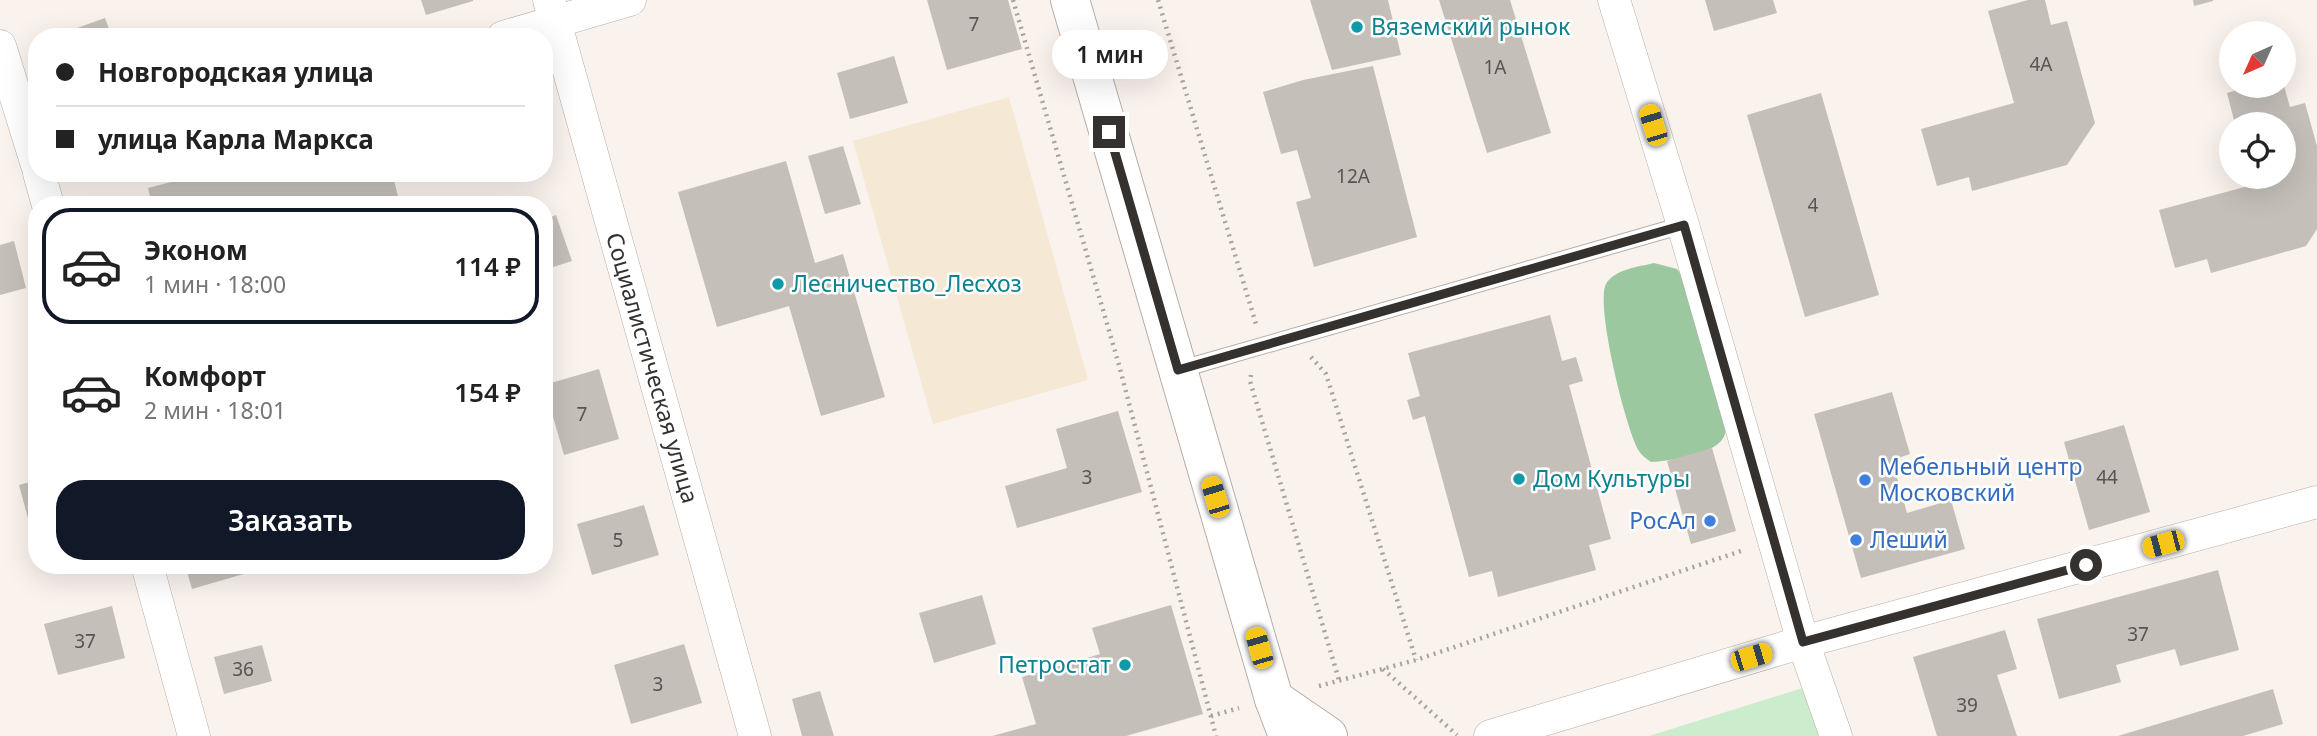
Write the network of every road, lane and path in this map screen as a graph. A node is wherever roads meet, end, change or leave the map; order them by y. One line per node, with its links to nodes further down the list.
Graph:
1 (630, 0): 6 (street)
2 (1013, 0): 23 (path)
3 (1070, 0): 12 (main road)
4 (1158, 0): 11 (path)
5 (1614, 0): 10 (street)
6 (552, 11): 7 (street); 22 (street, Социалистическая улица)
7 (520, 28)
8 (0, 47): 9 (street)
9 (28, 136)
10 (1684, 225): 11 (lane); 14 (street)
11 (1263, 346): 12 (lane); 17 (path); 19 (path)
12 (1178, 370): 20 (main road)
13 (2317, 502): 16 (street)
14 (1774, 540): 16 (street); 17 (path)
15 (149, 574): 21 (street)
16 (1803, 642): 27 (street); 28 (street)
17 (1416, 660): 18 (path)
18 (1383, 668): 19 (path); 26 (path)
19 (1339, 680): 20 (path)
20 (1274, 699): 24 (main road); 25 (main road)
21 (194, 736)
22 (755, 736)
23 (1216, 736)
24 (1287, 736)
25 (1328, 736)
26 (1458, 736)
27 (1490, 736)
28 (1836, 736)

